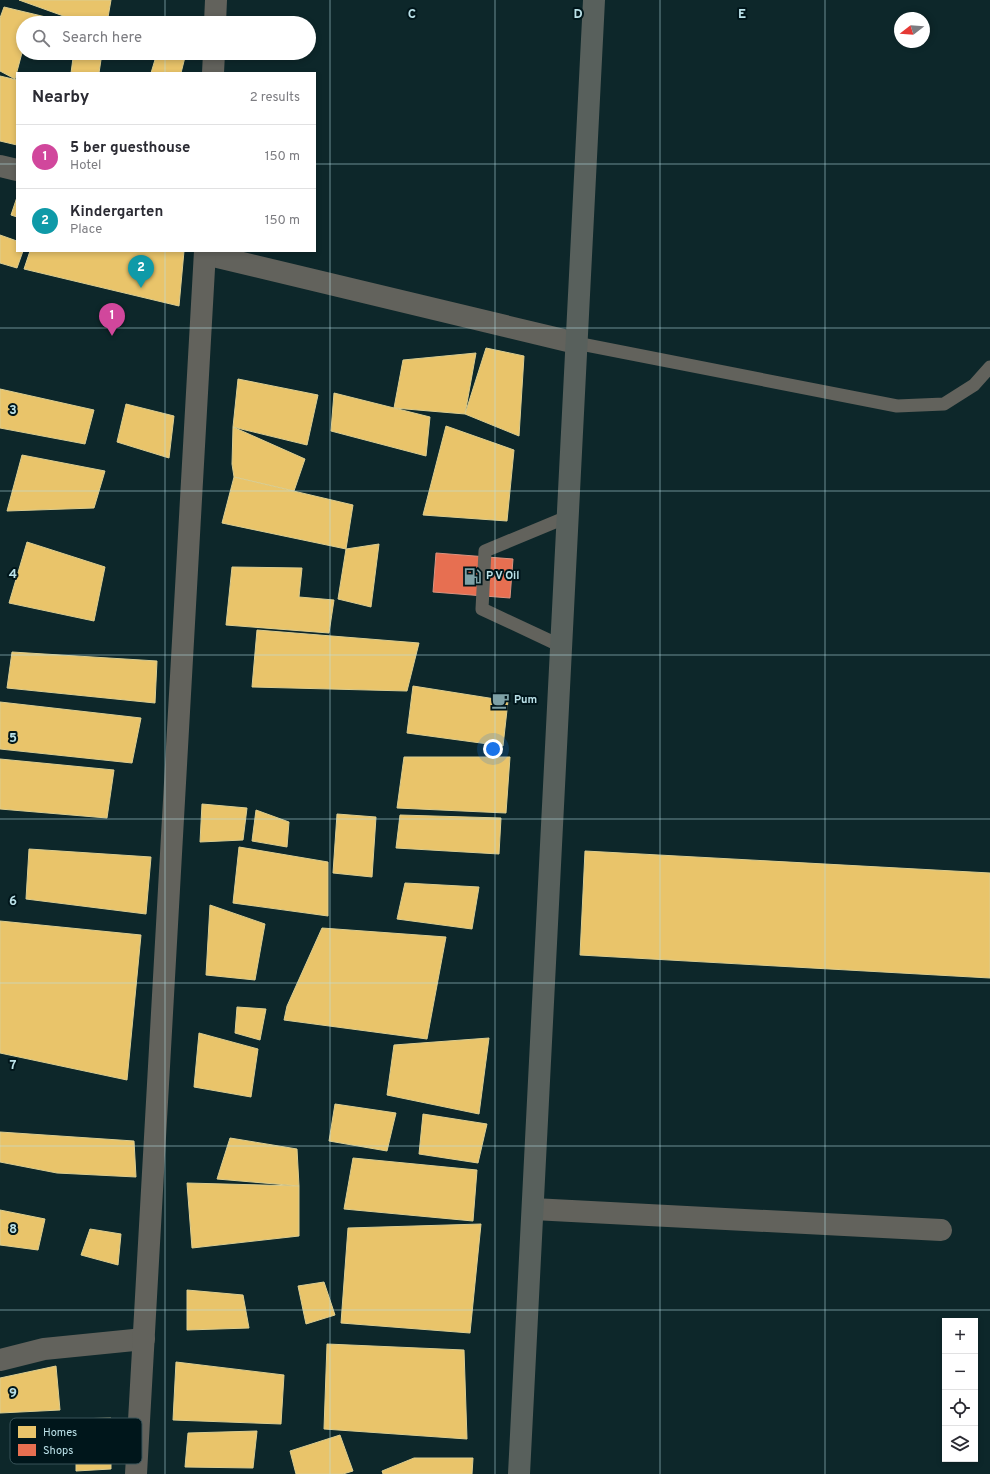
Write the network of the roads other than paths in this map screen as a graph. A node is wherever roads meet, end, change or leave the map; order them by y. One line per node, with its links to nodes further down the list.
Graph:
1 (216, 0): 3 (street)
2 (594, 0): 9 (highway)
3 (215, 16)
4 (214, 60): 5 (street)
5 (213, 72)
6 (0, 166): 7 (street)
7 (16, 170)
8 (205, 253): 9 (street); 15 (street)
9 (576, 343): 10 (lane); 11 (highway)
10 (990, 367)
11 (567, 517): 12 (highway); 12 (lane)
12 (561, 646): 13 (highway)
13 (533, 1209): 14 (street); 20 (highway)
14 (941, 1230)
15 (144, 1339): 16 (street); 17 (street)
16 (0, 1360)
17 (139, 1418)
18 (137, 1464): 19 (street)
19 (136, 1474)
20 (519, 1474)

